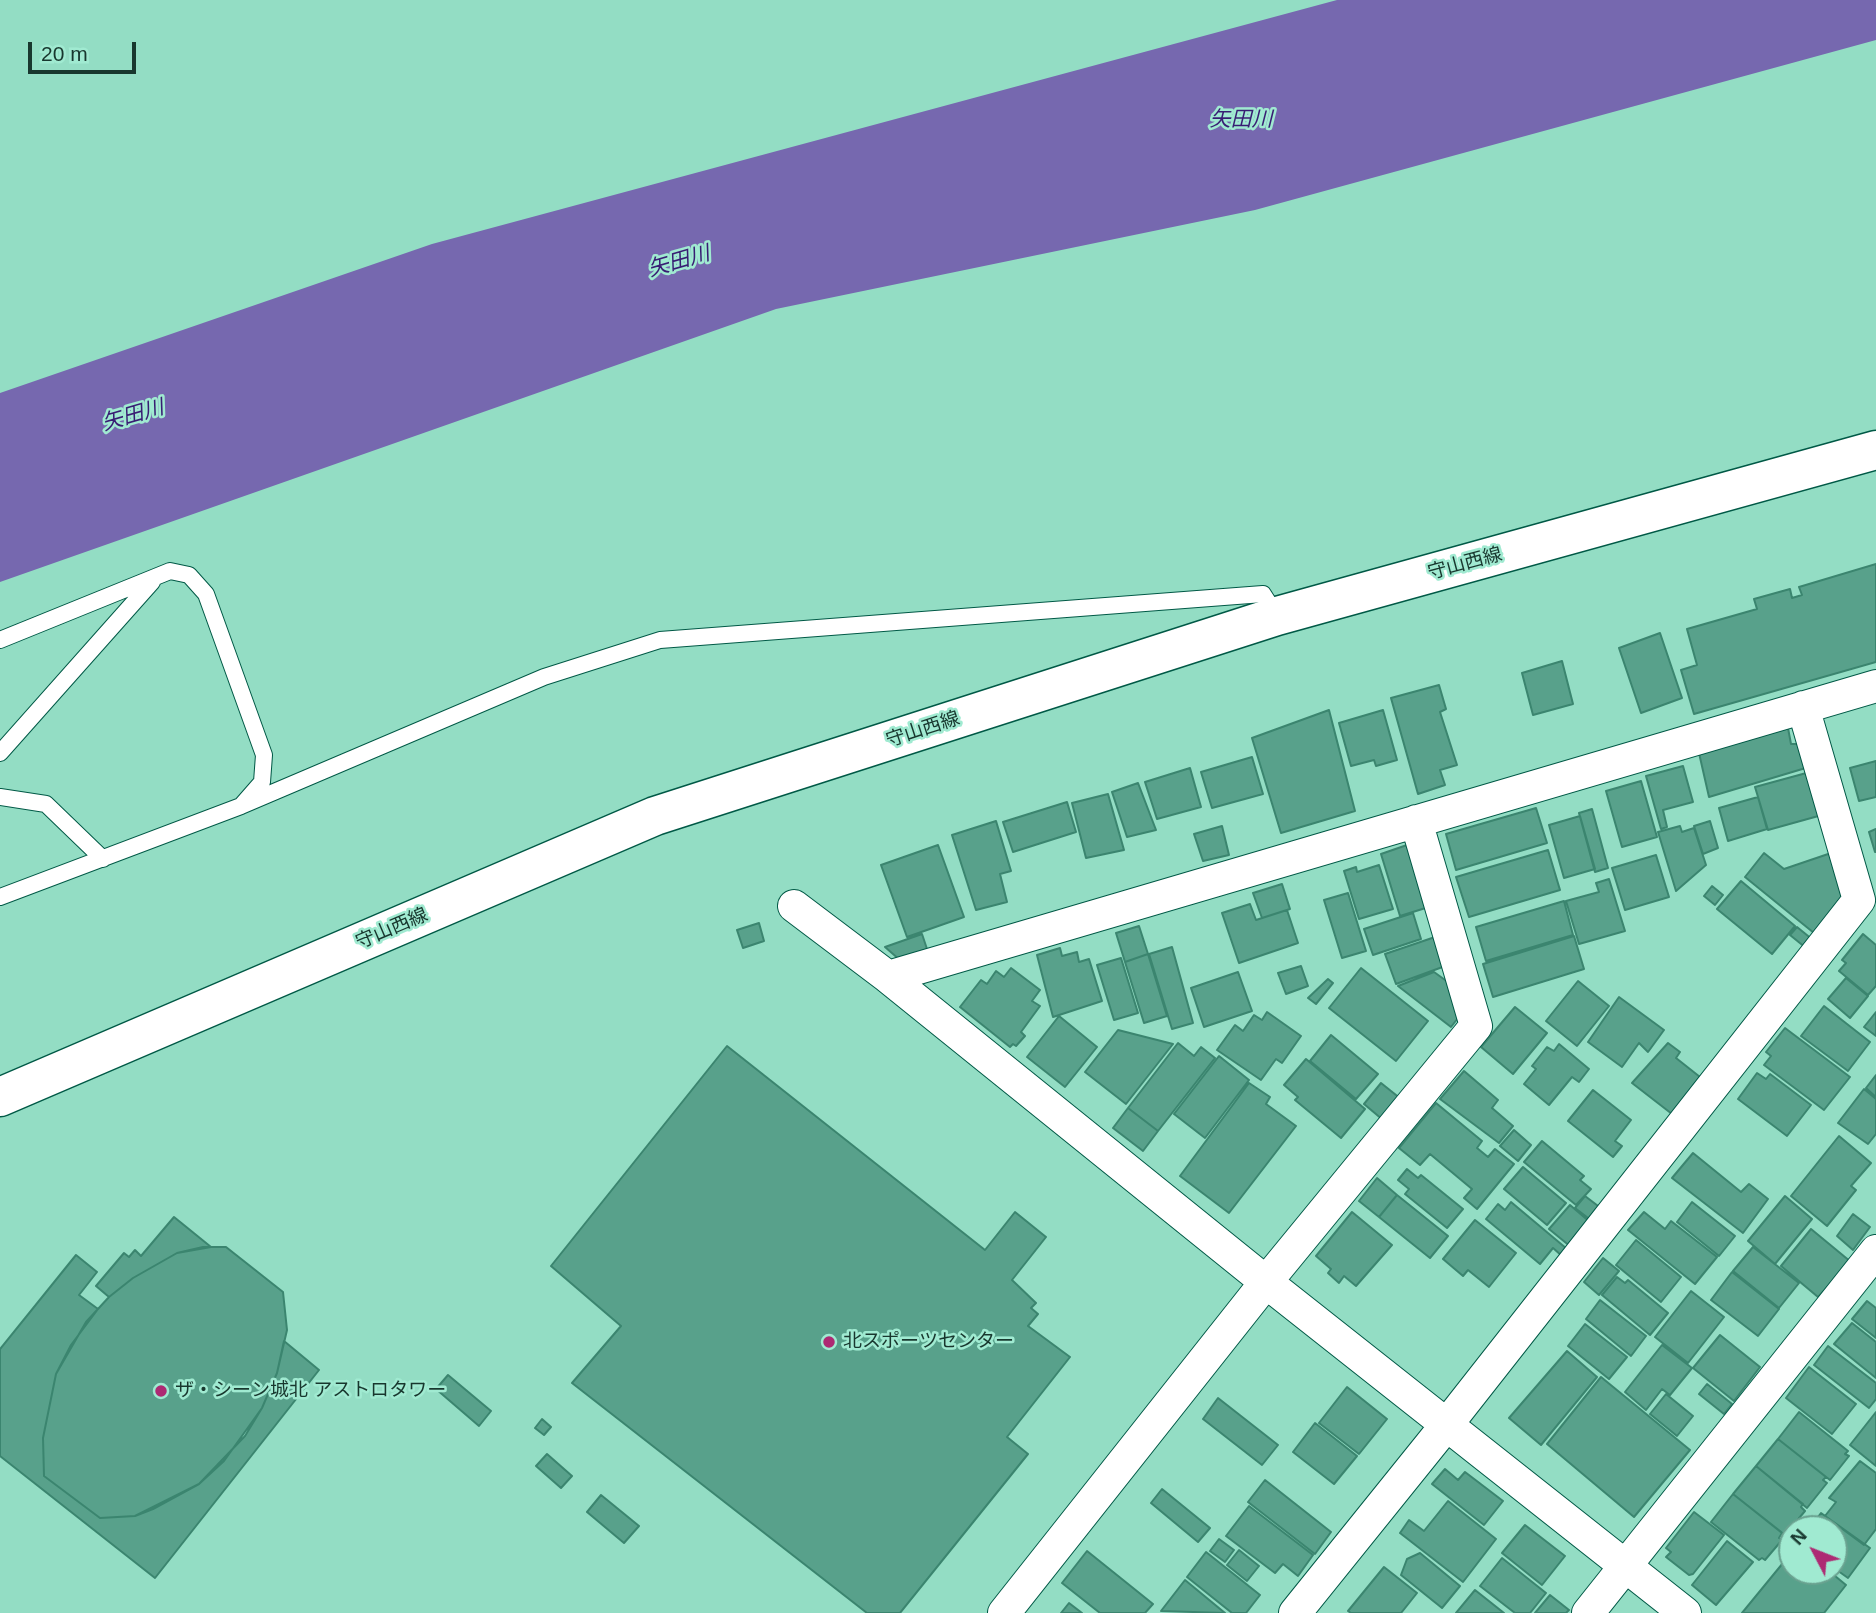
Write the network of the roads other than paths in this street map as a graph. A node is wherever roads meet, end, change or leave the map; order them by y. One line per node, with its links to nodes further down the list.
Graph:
1 (1876, 450): 3 (main road, 守山西線)
2 (156, 577): 4 (lane); 7 (lane); 9 (lane)
3 (1277, 616): 9 (lane); 15 (main road, 守山西線)
4 (0, 640)
5 (1876, 686): 6 (street)
6 (1803, 707): 10 (street); 18 (street)
7 (0, 753)
8 (0, 797): 11 (lane)
9 (241, 806): 11 (lane)
10 (1416, 821): 14 (street); 17 (street)
11 (103, 859): 12 (lane)
12 (0, 897)
13 (794, 906): 14 (street)
14 (888, 977): 17 (street)
15 (0, 1097)
16 (1876, 1251): 19 (street)
17 (1266, 1282): 18 (street); 20 (street)
18 (1448, 1423): 19 (street); 21 (street)
19 (1625, 1565): 22 (street); 23 (street)
20 (1004, 1613)
21 (1295, 1613)
22 (1588, 1613)
23 (1685, 1613)

